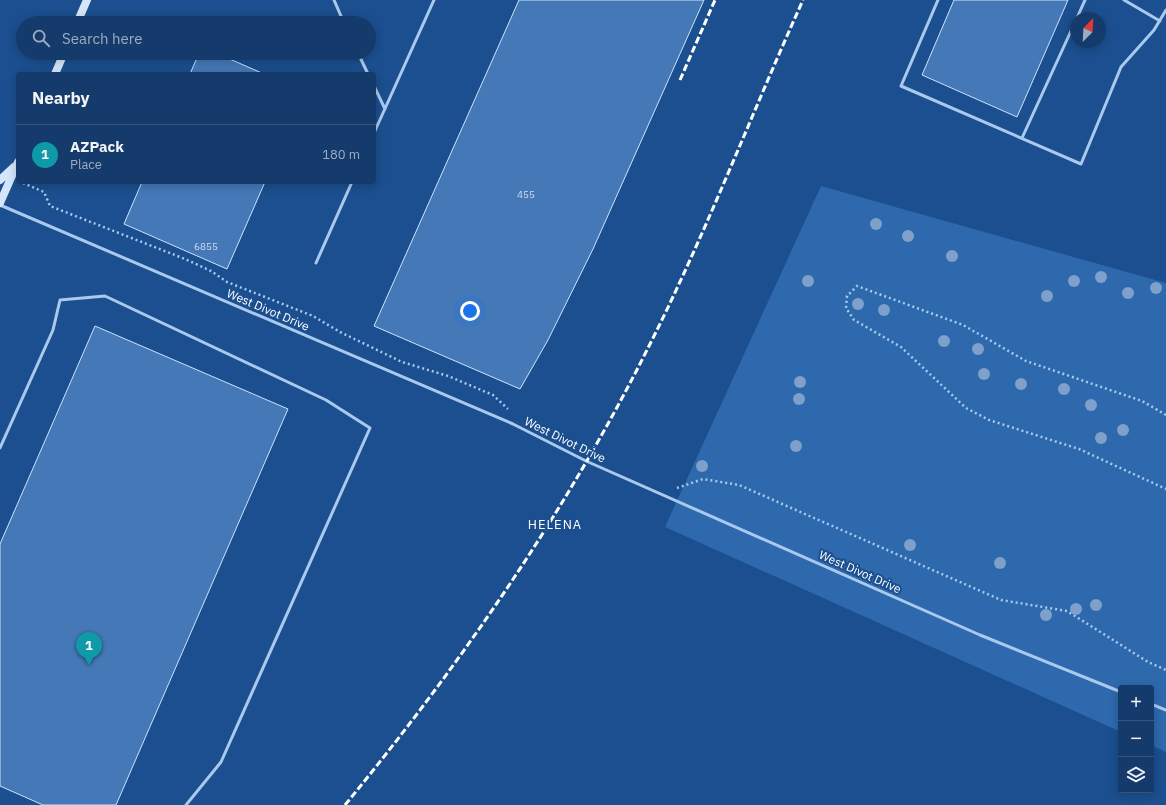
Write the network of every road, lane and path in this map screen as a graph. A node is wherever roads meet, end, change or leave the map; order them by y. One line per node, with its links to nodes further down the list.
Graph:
1 (87, 0): 9 (main road)
2 (334, 0): 10 (lane)
3 (434, 0): 18 (lane)
4 (938, 0): 20 (lane)
5 (1085, 0): 8 (lane)
6 (1124, 0): 11 (lane)
7 (1166, 10): 11 (lane)
8 (1079, 12)
9 (80, 16)
10 (341, 16)
11 (1160, 21): 20 (lane)
12 (1070, 32): 20 (lane)
13 (61, 60): 15 (main road)
14 (361, 60): 16 (lane)
15 (56, 72)
16 (367, 72)
17 (376, 90): 18 (lane)
18 (385, 109): 19 (lane)
19 (376, 129)
20 (1022, 138)
21 (16, 165): 23 (main road)
22 (16, 168): 26 (main road)
23 (0, 180)
24 (25, 184): 29 (path)
25 (351, 184): 27 (lane)
26 (0, 204): 29 (lane, West Divot Drive)
27 (316, 263)
28 (1166, 415): 31 (path)
29 (513, 424): 32 (lane, West Divot Drive)
30 (0, 448): 37 (lane)
31 (1166, 489)
32 (659, 493): 33 (path); 34 (lane, West Divot Drive)
33 (1166, 670)
34 (1118, 691)
35 (1154, 705): 36 (lane)
36 (1166, 710)
37 (186, 805)

